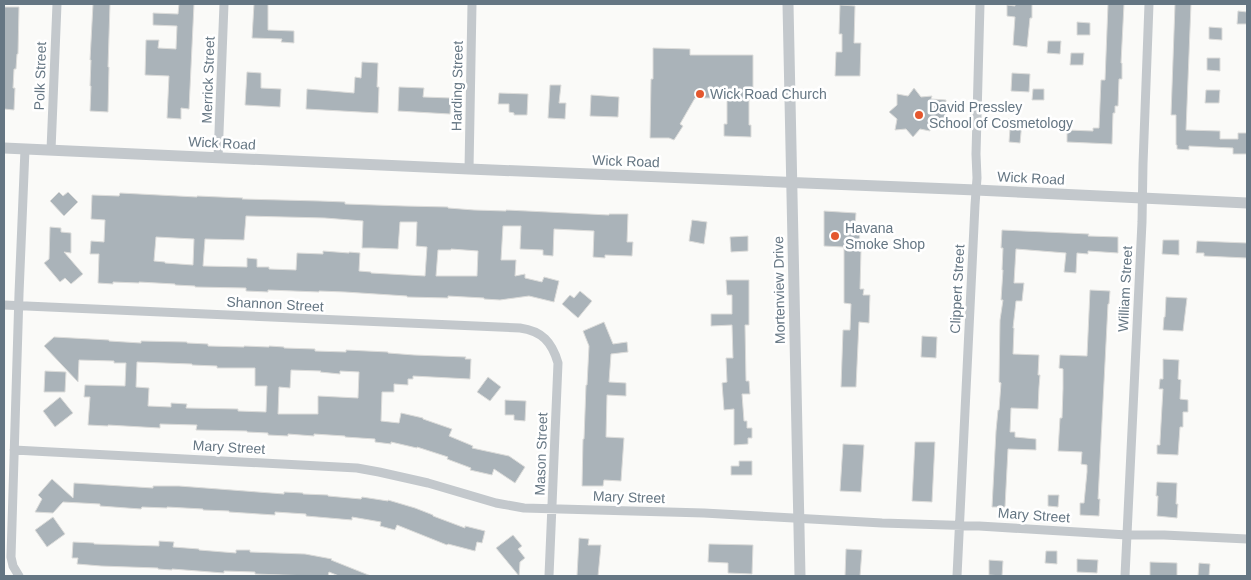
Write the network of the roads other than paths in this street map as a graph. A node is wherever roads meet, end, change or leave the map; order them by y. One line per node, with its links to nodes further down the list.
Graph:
1 (57, 4): 9 (street, Polk Street)
2 (224, 4): 10 (street, Merrick Street)
3 (472, 4): 11 (street, Harding Street)
4 (788, 4): 12 (street, Mortenview Drive)
5 (980, 4): 13 (street, Clippert Street)
6 (1149, 4): 14 (street, William Street)
7 (4, 148): 8 (street, Wick Road)
8 (25, 149): 9 (street, Wick Road); 17 (street)
9 (51, 150): 10 (street, Wick Road)
10 (218, 158): 11 (street, Wick Road)
11 (469, 170): 12 (street, Wick Road)
12 (792, 183): 13 (street, Wick Road); 21 (street, Mortenview Drive)
13 (976, 190): 14 (street, Wick Road); 22 (street, Clippert Street)
14 (1142, 199): 15 (street, Wick Road); 23 (street, William Street)
15 (1247, 204)
16 (4, 305): 17 (street, Shannon Street)
17 (19, 306): 18 (street, Shannon Street); 19 (street)
18 (544, 337): 20 (street, Mason Street)
19 (14, 450): 20 (street, Mary Street); 25 (street)
20 (552, 508): 21 (street, Mary Street); 26 (street, Mason Street)
21 (800, 517): 22 (street, Mary Street); 27 (street, Mortenview Drive)
22 (960, 525): 23 (street, Mary Street); 28 (street, Clippert Street)
23 (1127, 535): 24 (street, Mary Street); 29 (street, William Street)
24 (1247, 539)
25 (20, 576)
26 (549, 576)
27 (800, 576)
28 (957, 576)
29 (1125, 576)

